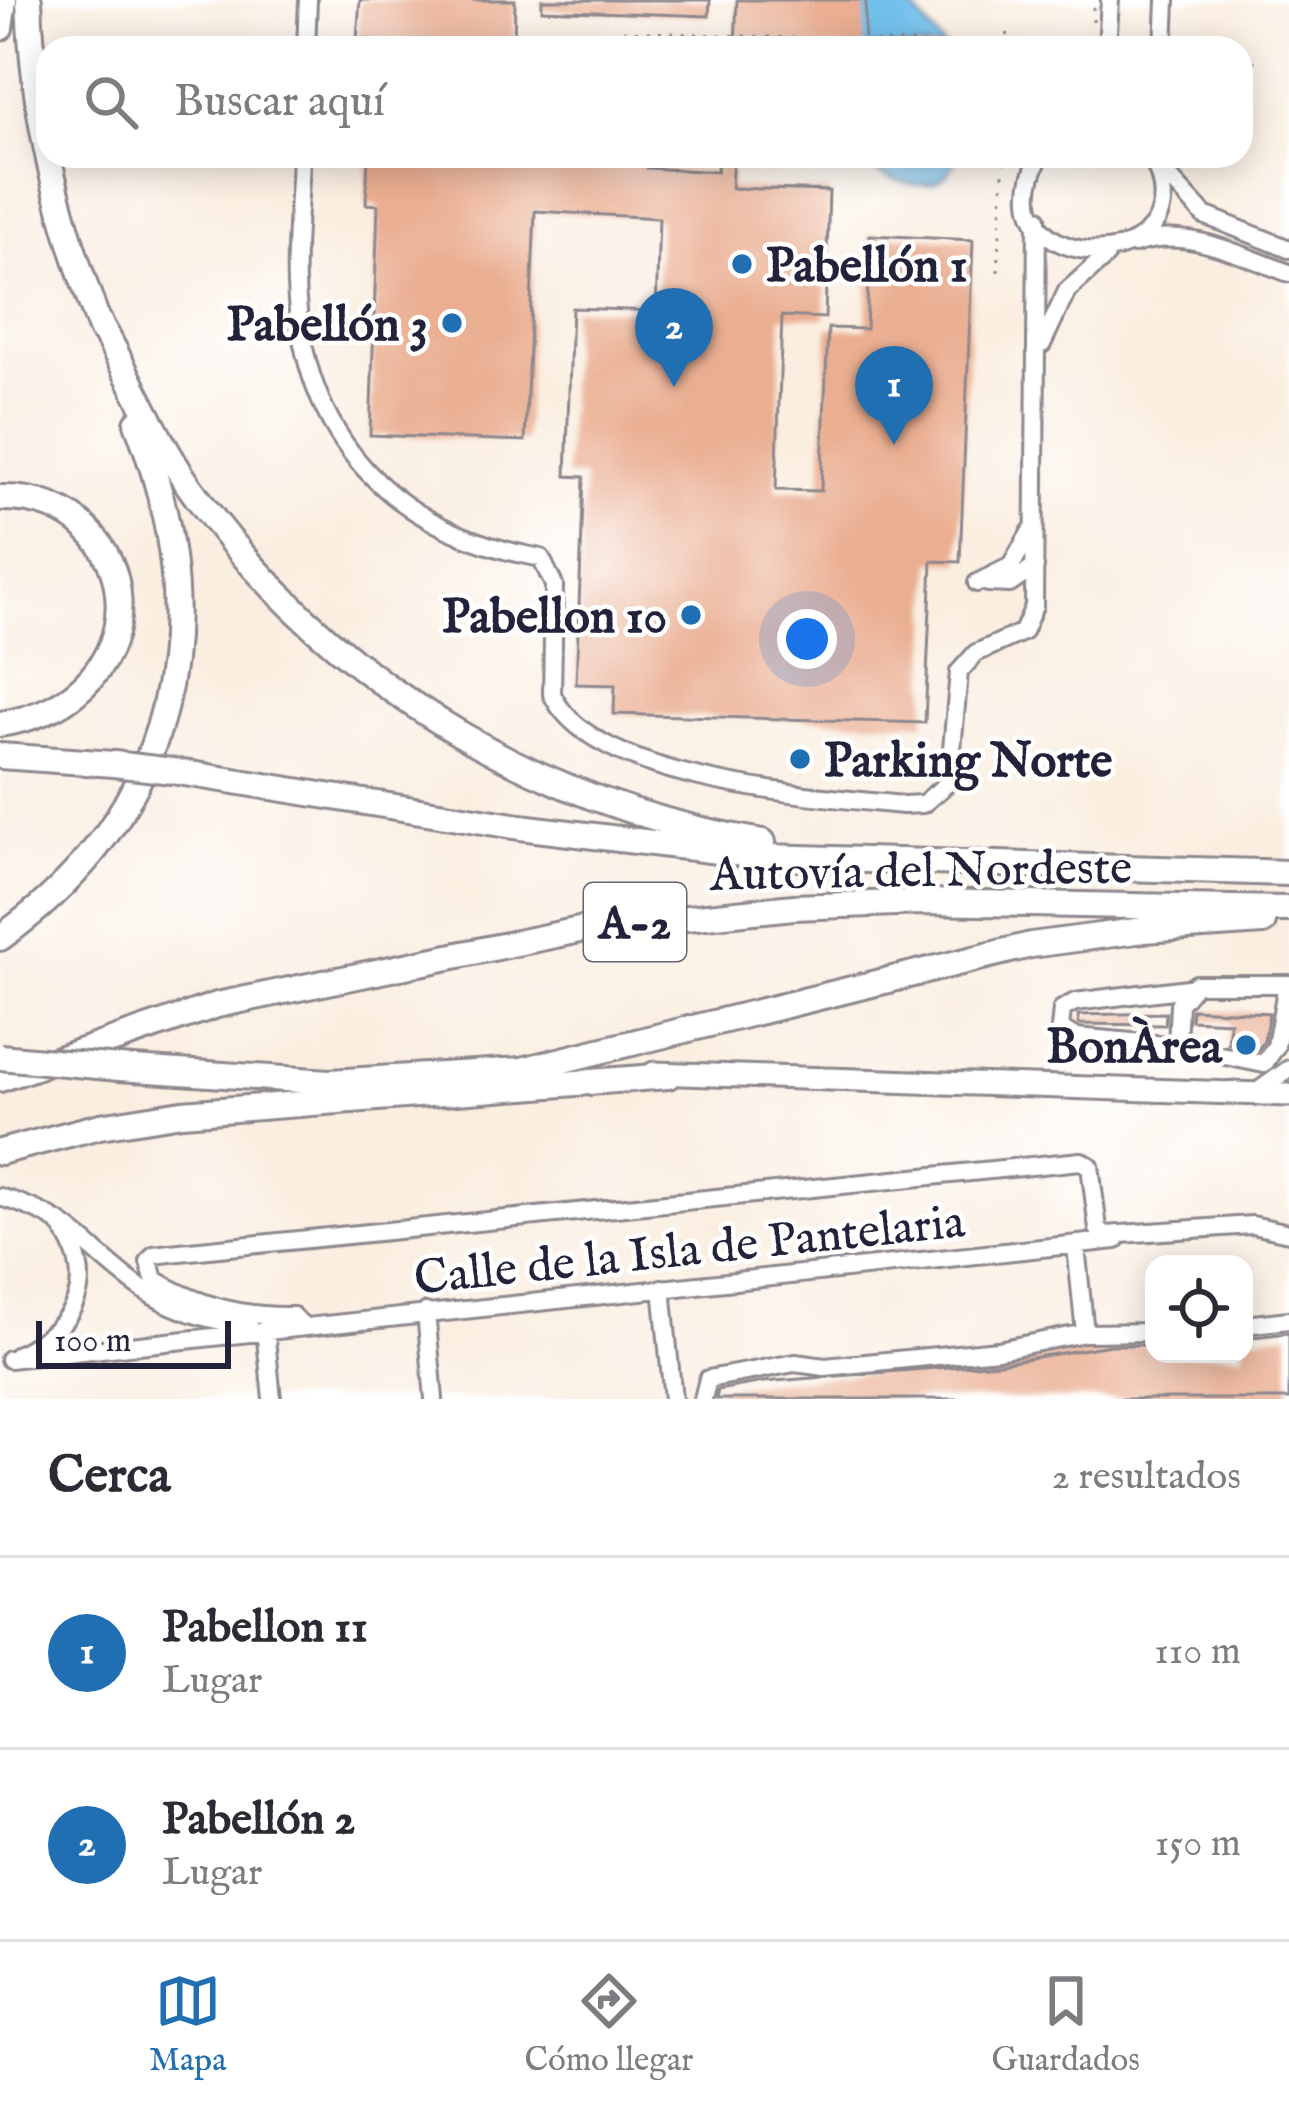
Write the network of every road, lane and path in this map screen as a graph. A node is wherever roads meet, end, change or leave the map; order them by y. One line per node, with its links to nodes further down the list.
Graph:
1 (4, 0): 7 (highway)
2 (29, 0): 16 (highway)
3 (308, 0): 9 (lane)
4 (1110, 0): 12 (lane)
5 (1166, 0): 13 (lane)
6 (1008, 25): 11 (path)
7 (0, 28)
8 (623, 31): 10 (path, bridge)
9 (306, 36)
10 (744, 36)
11 (1008, 36)
12 (1108, 36)
13 (1164, 36)
14 (1253, 61): 15 (path)
15 (1258, 63)
16 (36, 73)
17 (49, 168): 29 (highway)
18 (301, 168): 35 (lane)
19 (1005, 168): 27 (path)
20 (1036, 168): 23 (lane)
21 (1156, 168): 24 (lane)
22 (1163, 168): 25 (lane)
23 (1037, 218): 26 (lane); 30 (lane)
24 (1128, 246): 26 (lane); 28 (lane)
25 (1289, 248)
26 (1109, 254): 30 (lane)
27 (998, 272)
28 (1289, 273)
29 (97, 318): 38 (highway); 42 (highway)
30 (1040, 369): 32 (lane)
31 (0, 498): 36 (highway)
32 (1036, 500): 33 (lane); 34 (lane)
33 (1035, 567): 34 (lane); 35 (lane)
34 (1010, 584): 35 (lane)
35 (1028, 620)
36 (0, 724)
37 (0, 756): 38 (highway, Autovía del Nordeste / A-2, bridge)
38 (980, 863): 39 (highway, Autovía del Nordeste / A-2)
39 (1289, 873)
40 (1289, 910): 50 (highway, Autovía del Nordeste / A-2)
41 (1289, 922): 48 (highway)
42 (0, 938)
43 (1288, 984): 44 (lane); 45 (lane)
44 (1188, 988): 45 (lane); 45 (lane)
45 (1177, 1046)
46 (0, 1057): 48 (highway, bridge)
47 (1289, 1069): 51 (lane)
48 (522, 1070): 49 (main road)
49 (668, 1076): 51 (main road); 53 (highway)
50 (0, 1079)
51 (1253, 1094): 52 (main road)
52 (1289, 1095)
53 (0, 1152)
54 (0, 1197): 56 (lane)
55 (1289, 1215): 57 (lane)
56 (55, 1217): 66 (lane); 69 (lane)
57 (1266, 1225): 58 (lane); 59 (lane, Calle de la Isla de Pantelaria)
58 (1289, 1233)
59 (1120, 1238): 60 (lane, Calle de la Isla de Pantelaria); 65 (lane)
60 (1076, 1246): 61 (lane, Calle de la Isla de Pantelaria); 68 (lane)
61 (662, 1288): 62 (lane, Calle de la Isla de Pantelaria); 72 (lane)
62 (418, 1313): 65 (lane, Calle de la Isla de Pantelaria); 71 (lane)
63 (1289, 1321): 64 (lane)
64 (1253, 1323)
65 (302, 1325): 66 (lane, Calle de la Isla de Pantelaria)
66 (265, 1329): 69 (lane, Calle de la Isla de Pantelaria); 70 (lane)
67 (1145, 1332): 68 (lane)
68 (1085, 1333): 73 (lane)
69 (4, 1360)
70 (272, 1399)
71 (434, 1399)
72 (673, 1399)
73 (704, 1399)

